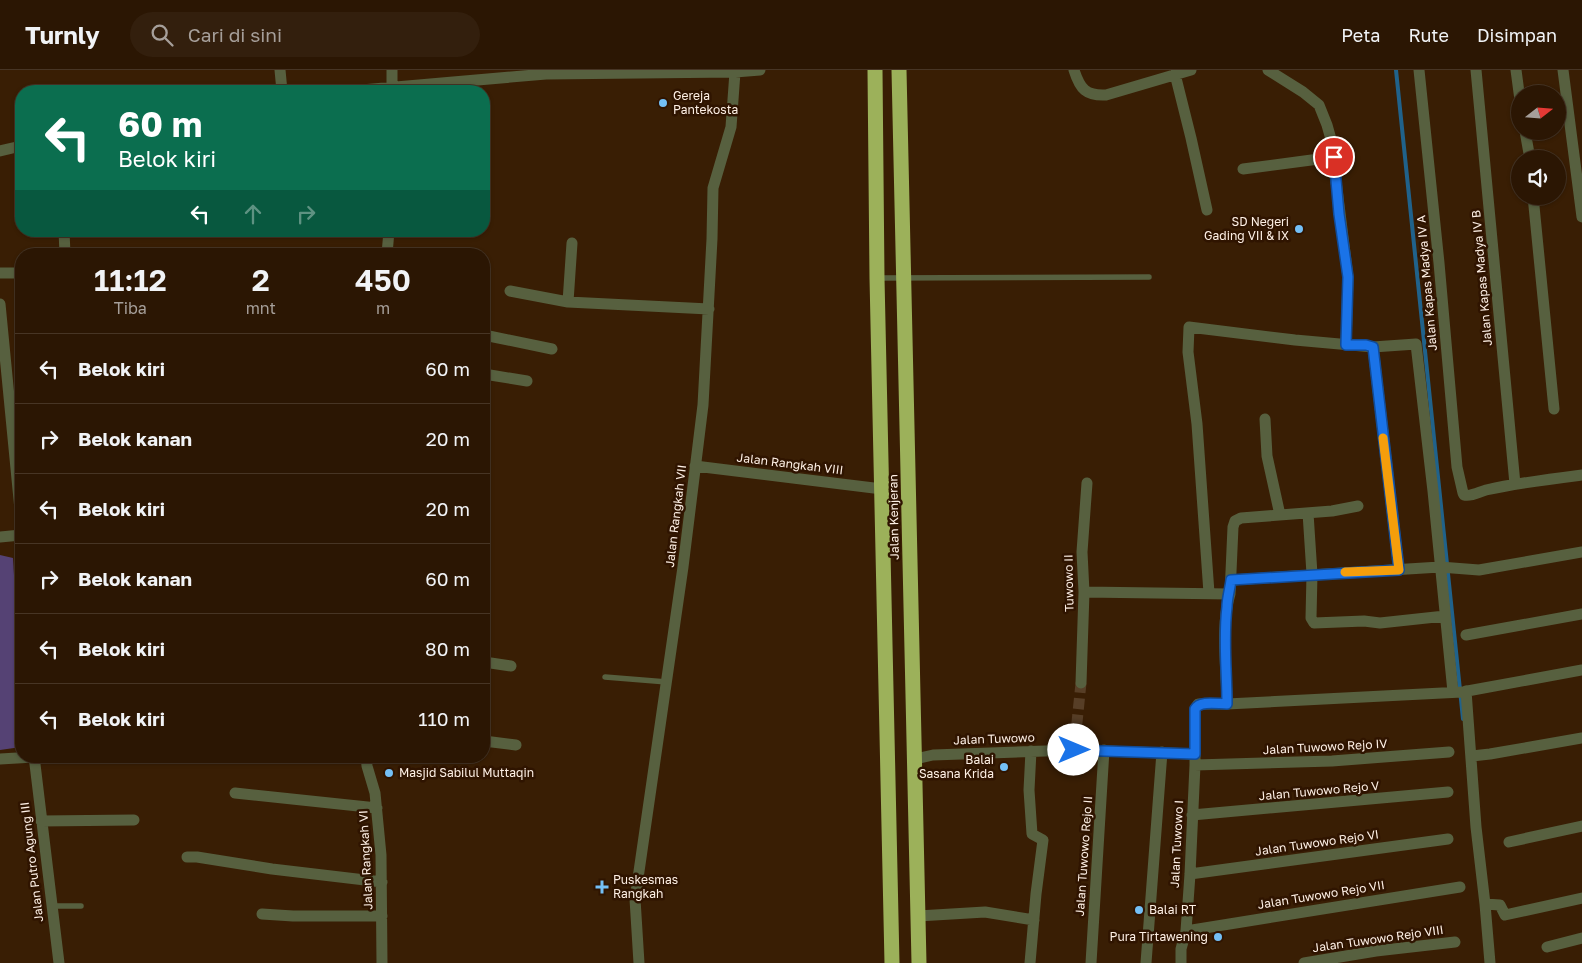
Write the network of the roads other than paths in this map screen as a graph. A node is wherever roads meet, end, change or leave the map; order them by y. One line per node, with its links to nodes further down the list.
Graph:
1 (280, 70): 15 (street)
2 (392, 70): 16 (street)
3 (760, 70): 13 (street)
4 (876, 70): 31 (highway, Jalan Kenjeran)
5 (899, 70): 29 (highway, Jalan Kenjeran)
6 (1074, 70): 14 (street)
7 (1192, 70): 14 (street)
8 (1268, 70): 21 (street)
9 (1419, 70): 48 (street, Jalan Kapas Madya IV A)
10 (1476, 70): 48 (street, Jalan Kapas Madya IV B)
11 (1516, 70): 18 (street)
12 (1563, 70): 25 (street)
13 (735, 72): 17 (street); 35 (street, Jalan Rangkah VII)
14 (1175, 74): 24 (street)
15 (281, 85)
16 (396, 85)
17 (437, 85)
18 (1518, 85)
19 (15, 147): 20 (street)
20 (0, 151)
21 (1334, 157): 22 (street); 37 (street)
22 (1243, 169)
23 (1534, 205): 42 (street)
24 (1207, 210)
25 (1582, 217)
26 (572, 243): 33 (street)
27 (0, 273): 28 (street)
28 (15, 274)
29 (903, 277): 30 (lane); 31 (lane); 83 (highway, Jalan Kenjeran)
30 (1149, 277)
31 (876, 278): 49 (highway, Jalan Kenjeran)
32 (510, 291): 33 (street)
33 (568, 302): 35 (street)
34 (0, 304): 44 (street)
35 (708, 309): 45 (street, Jalan Rangkah VII)
36 (490, 336): 39 (street)
37 (1346, 345): 38 (street); 61 (street)
38 (1373, 347): 56 (street); 57 (street)
39 (552, 349)
40 (490, 375): 41 (street)
41 (528, 380)
42 (1554, 409)
43 (1265, 420): 52 (street)
44 (15, 458)
45 (696, 466): 49 (street, Jalan Rangkah VIII); 70 (street, Jalan Rangkah VII)
46 (1582, 475): 48 (street)
47 (1086, 483): 60 (street, Tuwowo II)
48 (1515, 484)
49 (882, 489): 116 (highway, Jalan Kenjeran)
50 (1358, 506): 51 (street)
51 (1308, 513): 52 (street); 58 (street)
52 (1280, 515): 59 (street)
53 (15, 536): 54 (street)
54 (0, 537)
55 (1582, 552): 56 (street)
56 (1441, 567): 57 (street); 64 (street)
57 (1399, 570): 58 (street)
58 (1312, 574): 59 (street); 64 (street)
59 (1231, 580): 62 (street)
60 (1084, 592): 61 (street); 71 (street, Tuwowo II)
61 (1209, 593): 62 (street)
62 (1230, 594): 73 (street)
63 (1582, 614): 65 (street)
64 (1445, 616): 72 (street)
65 (1466, 635)
66 (490, 663): 67 (street)
67 (511, 666)
68 (1582, 670): 72 (street)
69 (605, 677): 70 (lane)
70 (667, 682): 115 (street, Jalan Rangkah VII)
71 (1081, 683)
72 (1459, 692): 73 (street); 81 (street)
73 (1227, 704): 85 (street, Jalan Tuwowo I)
74 (1582, 738): 81 (street)
75 (490, 742): 76 (street)
76 (516, 745)
77 (1104, 750): 78 (street, Jalan Tuwowo); 79 (street, Jalan Tuwowo); 119 (street, Jalan Tuwowo Rejo II)
78 (1031, 751): 83 (street, Jalan Tuwowo); 108 (street)
79 (1162, 752): 85 (street, Jalan Tuwowo); 120 (street)
80 (1449, 752): 85 (street, Jalan Tuwowo Rejo IV)
81 (1472, 756): 102 (street)
82 (15, 759): 84 (street)
83 (915, 759): 107 (highway, Jalan Kenjeran)
84 (0, 760)
85 (1197, 761): 91 (street, Jalan Tuwowo I)
86 (35, 763): 93 (street, Jalan Putro Agung III)
87 (367, 763): 90 (street, Jalan Rangkah VI)
88 (1448, 792): 91 (street, Jalan Tuwowo Rejo V)
89 (235, 793): 90 (street)
90 (377, 808): 99 (street, Jalan Rangkah VI)
91 (1192, 816): 98 (street, Jalan Tuwowo I)
92 (134, 820): 93 (street)
93 (41, 821): 103 (street, Jalan Putro Agung III)
94 (1582, 826): 96 (street)
95 (1448, 839): 98 (street, Jalan Tuwowo Rejo VI)
96 (1510, 842)
97 (187, 857): 99 (street)
98 (1190, 874): 109 (street, Jalan Tuwowo I)
99 (382, 882): 106 (street, Jalan Rangkah VI)
100 (1460, 887): 109 (street, Jalan Tuwowo Rejo VII)
101 (1582, 898): 102 (street)
102 (1485, 904): 123 (street)
103 (51, 906): 104 (lane); 113 (street, Jalan Putro Agung III)
104 (81, 906)
105 (262, 914): 106 (street)
106 (382, 916): 114 (street, Jalan Rangkah VI)
107 (918, 916): 108 (street); 117 (highway, Jalan Kenjeran)
108 (1034, 920): 118 (street)
109 (1186, 931): 121 (street)
110 (1582, 938): 112 (street)
111 (1454, 942): 122 (street, Jalan Tuwowo Rejo VIII)
112 (1547, 947)
113 (59, 963)
114 (382, 963)
115 (638, 963)
116 (892, 963)
117 (919, 963)
118 (1030, 963)
119 (1091, 963)
120 (1146, 963)
121 (1181, 963)
122 (1304, 963)
123 (1490, 963)

